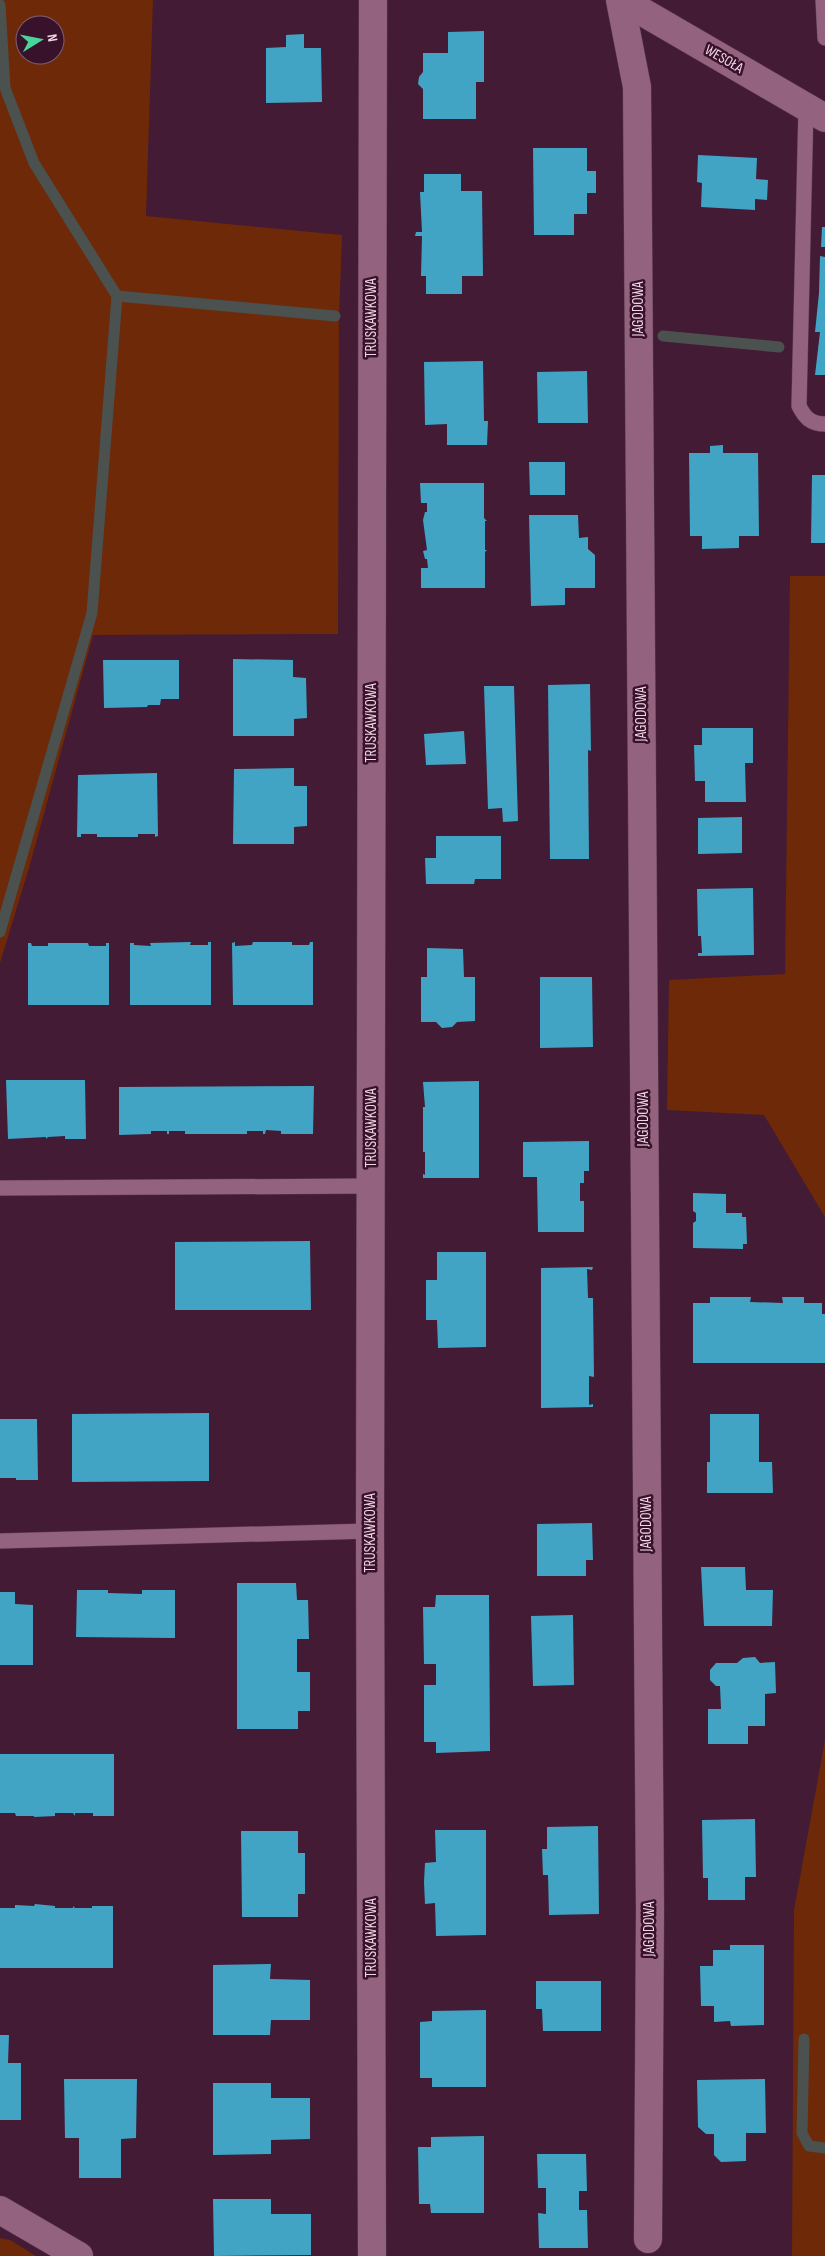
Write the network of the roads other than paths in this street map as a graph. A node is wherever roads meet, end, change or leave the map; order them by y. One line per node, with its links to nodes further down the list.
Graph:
1 (373, 0): 7 (street, TRUSKAWKOWA)
2 (621, 0): 5 (street, WESOŁA); 12 (street, JAGODOWA)
3 (823, 0): 4 (lane)
4 (825, 38)
5 (815, 113): 6 (lane)
6 (825, 424)
7 (371, 1186): 8 (lane); 9 (street, TRUSKAWKOWA)
8 (0, 1188)
9 (370, 1531): 10 (lane); 14 (street, TRUSKAWKOWA)
10 (0, 1541)
11 (0, 2210): 13 (street)
12 (648, 2239)
13 (79, 2256)
14 (372, 2256)

